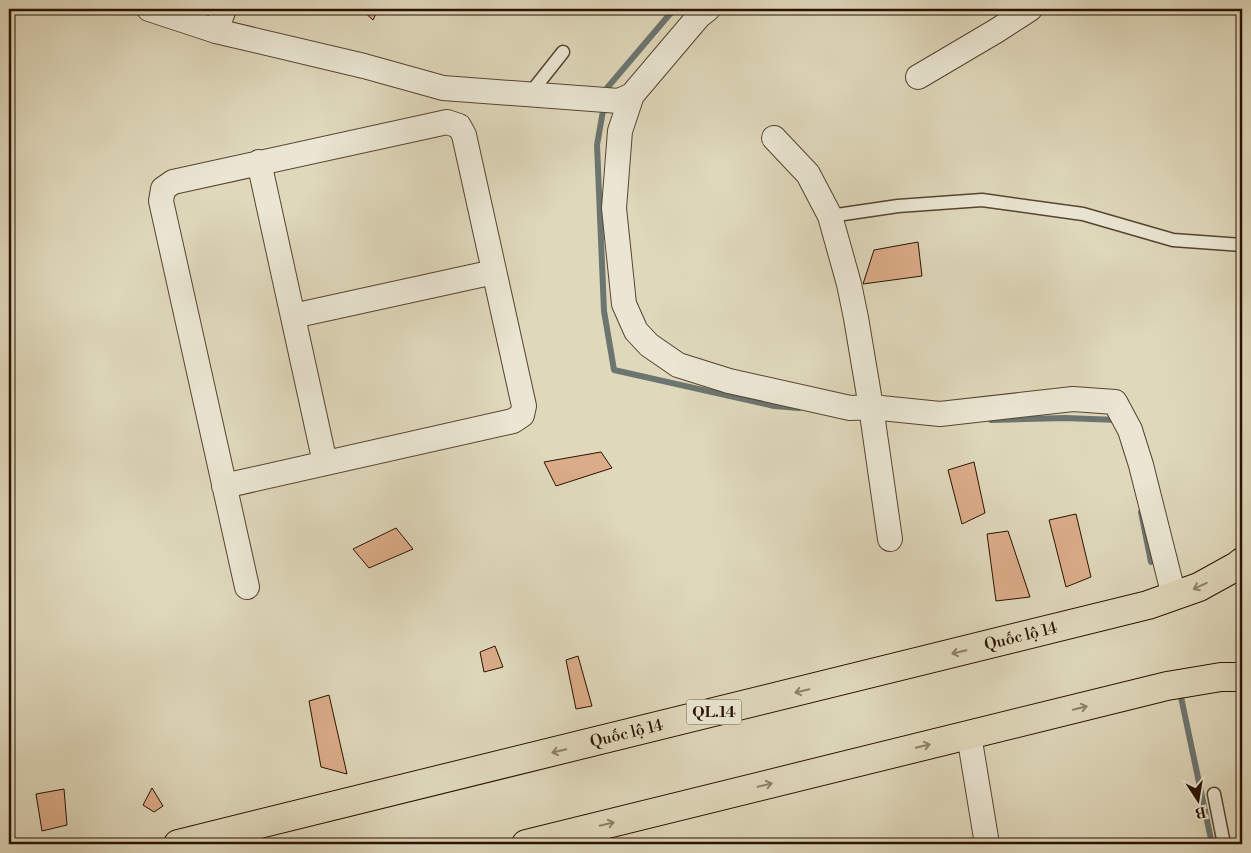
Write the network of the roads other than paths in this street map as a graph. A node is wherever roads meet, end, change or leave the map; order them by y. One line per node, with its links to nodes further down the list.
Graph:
1 (148, 9): 5 (street)
2 (224, 9): 5 (street)
3 (708, 9): 10 (street)
4 (1030, 9): 7 (street)
5 (216, 31): 8 (street)
6 (563, 52): 9 (lane)
7 (918, 77)
8 (472, 91): 9 (street); 11 (street)
9 (530, 95): 10 (street)
10 (614, 98): 18 (street)
11 (459, 126): 13 (street); 16 (street)
12 (774, 138): 14 (street)
13 (259, 162): 17 (street); 20 (street)
14 (830, 216): 15 (lane); 18 (street)
15 (1242, 245)
16 (494, 272): 17 (street); 19 (street)
17 (293, 316): 19 (street)
18 (872, 416): 21 (street); 24 (street)
19 (326, 463): 20 (street)
20 (224, 486): 23 (street)
21 (890, 539)
22 (1242, 562): 24 (highway, Quốc lộ 14 / QL.14, one-way to 24)
23 (247, 587)
24 (1174, 596): 28 (highway, Quốc lộ 14 / QL.14, one-way to 28)
25 (1242, 677): 26 (highway, one-way to 25)
26 (969, 735): 29 (highway, one-way to 26); 30 (street)
27 (1214, 794): 31 (lane)
28 (178, 844)
29 (526, 844)
30 (986, 844)
31 (1224, 844)

